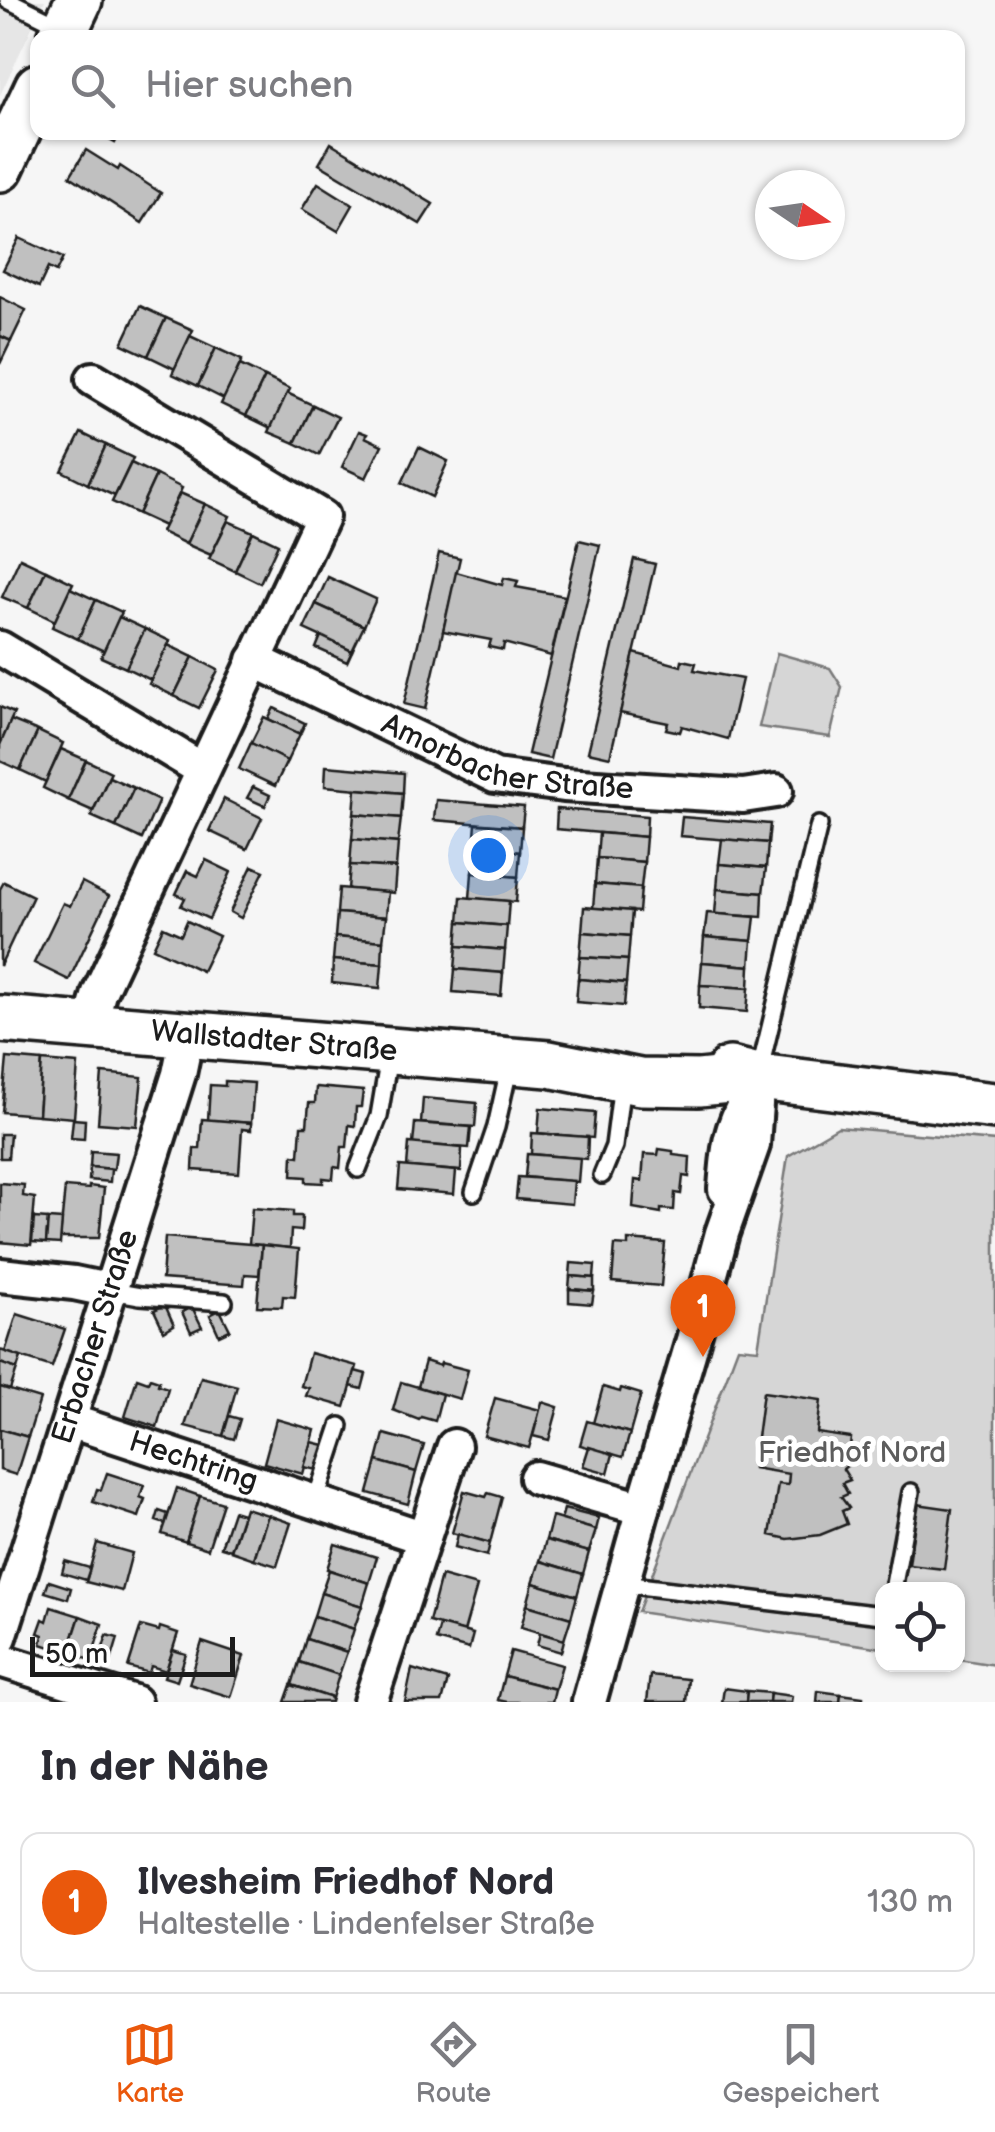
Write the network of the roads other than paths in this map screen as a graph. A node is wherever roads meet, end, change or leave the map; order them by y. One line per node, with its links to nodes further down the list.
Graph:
1 (8, 0): 2 (lane)
2 (68, 22)
3 (30, 104): 4 (main road)
4 (0, 168)
5 (94, 380): 7 (street)
6 (0, 648): 8 (street)
7 (254, 660): 8 (street); 9 (street, Amorbacher Straße)
8 (203, 770): 12 (street)
9 (776, 791)
10 (820, 824): 16 (lane)
11 (0, 1019): 12 (main road, Wallstadter Straße)
12 (90, 1026): 13 (main road, Wallstadter Straße)
13 (186, 1034): 14 (main road, Wallstadter Straße); 23 (street, Erbacher Straße)
14 (390, 1050): 15 (main road, Wallstadter Straße); 19 (lane)
15 (530, 1062): 16 (main road, Wallstadter Straße); 17 (main road, Wallstadter Straße); 21 (lane)
16 (758, 1077): 17 (main road, Wallstadter Straße); 18 (main road, Wallstadter Straße); 31 (street)
17 (622, 1079): 20 (lane)
18 (995, 1106)
19 (358, 1168)
20 (602, 1175)
21 (474, 1192)
22 (0, 1275): 23 (street)
23 (112, 1290): 24 (lane); 25 (street, Erbacher Straße)
24 (224, 1302)
25 (70, 1421): 30 (street, Hechtring); 36 (street, Erbacher Straße)
26 (340, 1426): 30 (lane)
27 (454, 1446): 32 (street)
28 (536, 1478): 31 (street)
29 (910, 1492): 33 (lane)
30 (315, 1502): 32 (street, Hechtring)
31 (643, 1509): 34 (street)
32 (424, 1538): 39 (street)
33 (894, 1582)
34 (622, 1584): 35 (lane); 40 (street)
35 (875, 1613)
36 (0, 1637)
37 (0, 1660): 38 (street)
38 (134, 1702)
39 (370, 1702)
40 (589, 1702)

